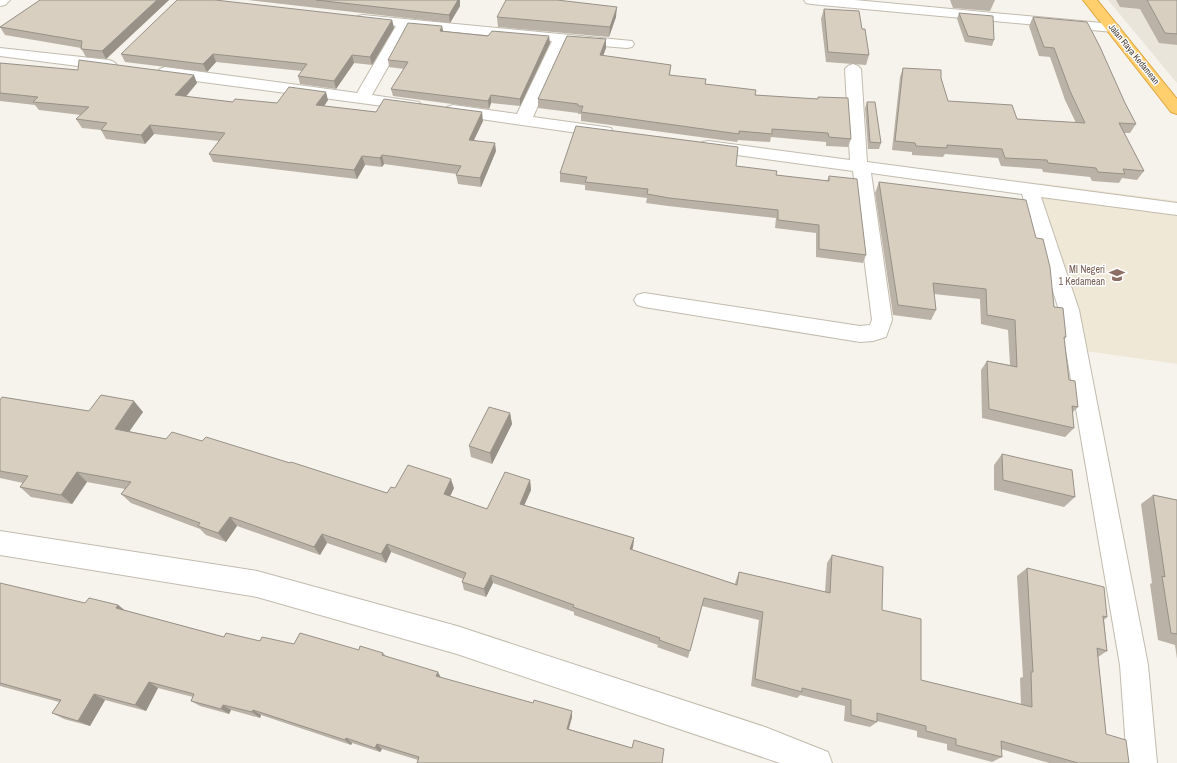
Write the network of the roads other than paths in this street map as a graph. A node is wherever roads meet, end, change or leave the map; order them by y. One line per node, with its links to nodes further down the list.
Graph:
1 (3, 0): 4 (street)
2 (811, 0): 7 (street)
3 (1090, 0): 7 (highway, Jalan Raya Kedamean)
4 (0, 2)
5 (352, 18): 6 (street)
6 (404, 24): 8 (street); 14 (street)
7 (1113, 28): 15 (highway, Jalan Raya Kedamean)
8 (560, 39): 9 (street); 16 (street)
9 (627, 44)
10 (0, 52): 11 (street)
11 (120, 62)
12 (853, 69): 19 (street)
13 (150, 70): 14 (street)
14 (362, 98): 16 (street)
15 (1177, 109)
16 (523, 120): 17 (street)
17 (617, 133)
18 (695, 144): 19 (street)
19 (860, 166): 20 (street); 22 (street)
20 (1030, 190): 21 (street); 25 (street)
21 (1177, 209)
22 (644, 300)
23 (0, 543): 24 (street)
24 (817, 763)
25 (1142, 763)

